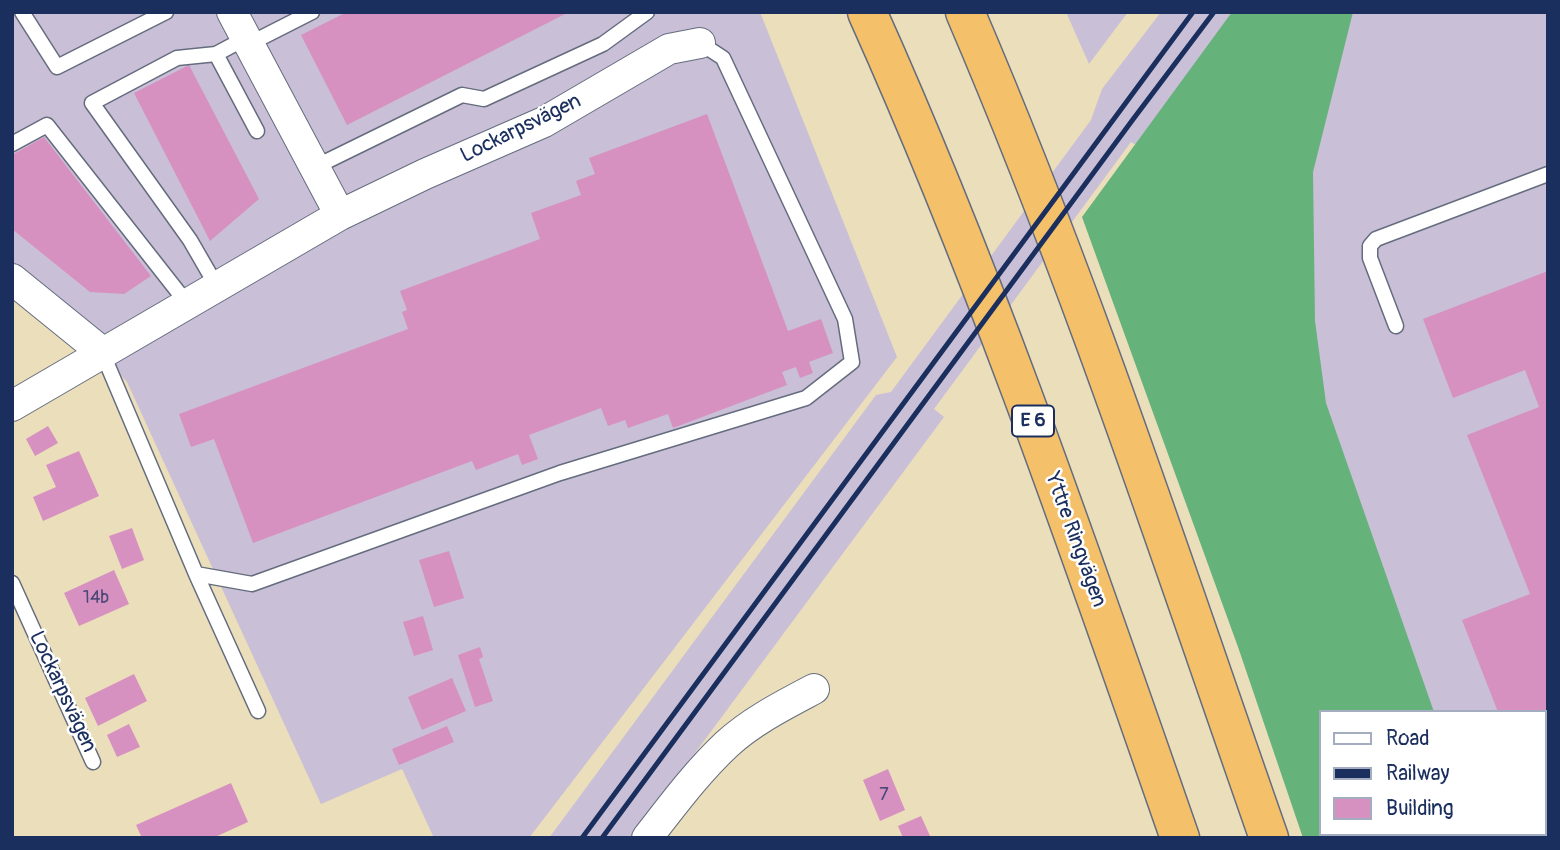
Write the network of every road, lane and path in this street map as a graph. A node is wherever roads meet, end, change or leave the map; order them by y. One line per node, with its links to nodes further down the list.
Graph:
1 (22, 12): 2 (lane)
2 (166, 12)
3 (312, 12): 7 (lane)
4 (647, 12): 12 (lane)
5 (867, 12): 27 (highway, Yttre Ringvägen / E 6)
6 (965, 12): 28 (highway)
7 (242, 25): 9 (lane); 12 (street)
8 (700, 43): 14 (street, Lockarpsvägen); 21 (lane)
9 (216, 54): 10 (lane); 16 (lane)
10 (257, 131)
11 (12, 144): 17 (lane)
12 (315, 167): 14 (street)
13 (1548, 174): 18 (lane)
14 (340, 215): 16 (street, Lockarpsvägen)
15 (12, 279): 19 (street)
16 (216, 285): 17 (street, Lockarpsvägen)
17 (186, 302): 19 (street, Lockarpsvägen)
18 (1396, 326)
19 (103, 352): 20 (street, Lockarpsvägen); 21 (lane)
20 (12, 405)
21 (196, 574): 24 (lane)
22 (12, 583): 25 (lane, Lockarpsvägen)
23 (814, 689): 26 (street)
24 (258, 711)
25 (93, 762)
26 (647, 838)
27 (1180, 838)
28 (1269, 838)

